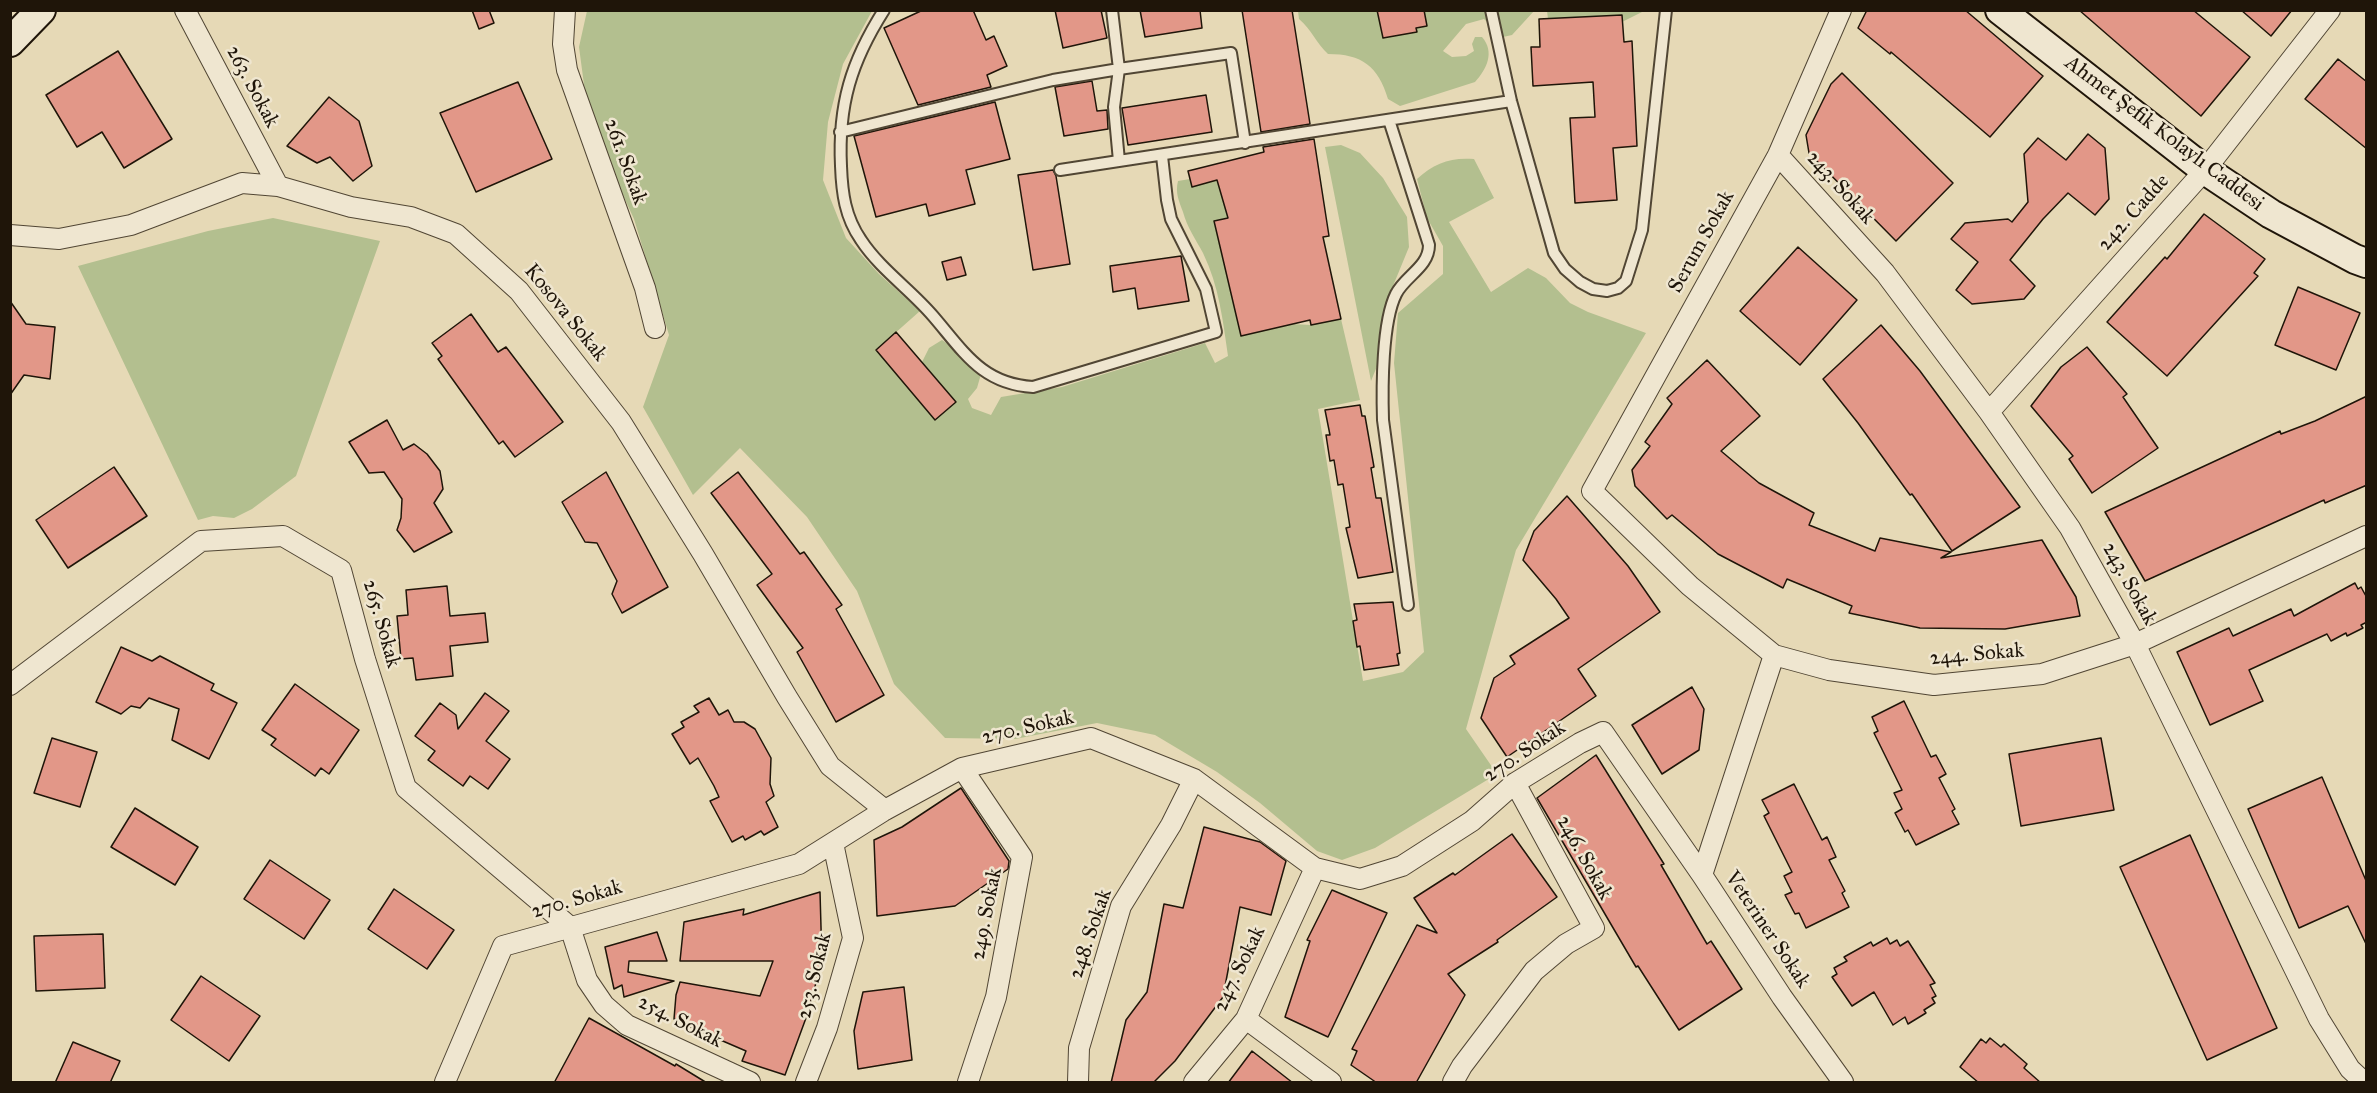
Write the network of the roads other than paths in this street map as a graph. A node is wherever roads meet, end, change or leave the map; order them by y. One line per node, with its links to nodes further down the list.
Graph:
1 (41, 10): 11 (main road)
2 (184, 10): 22 (street, 263. Sokak)
3 (566, 10): 25 (street, 261. Sokak)
4 (884, 10): 15 (lane)
5 (1112, 10): 12 (lane)
6 (1491, 10): 13 (lane)
7 (1666, 10): 13 (lane)
8 (1841, 10): 17 (street, Serum Sokak)
9 (2000, 10): 21 (main road, Ahmet Şefik Kolaylı Caddesi)
10 (2330, 10): 21 (street, 242. Cadde)
11 (10, 42)
12 (1119, 69): 15 (lane); 16 (lane); 19 (lane)
13 (1511, 101): 14 (lane)
14 (1389, 120): 16 (lane); 29 (lane)
15 (840, 132): 18 (lane)
16 (1245, 143): 18 (lane)
17 (1778, 155): 26 (street, 243. Sokak); 27 (street, Serum Sokak)
18 (1162, 156): 19 (lane)
19 (1119, 161): 20 (lane)
20 (1060, 170)
21 (2205, 170): 24 (main road, Ahmet Şefik Kolaylı Caddesi); 26 (street, 242. Cadde)
22 (278, 186): 23 (street, Kosova Sokak); 36 (street, Kosova Sokak)
23 (10, 235)
24 (2367, 263)
25 (655, 328)
26 (1989, 412): 30 (street, 243. Sokak)
27 (1592, 491): 31 (street, 244. Sokak)
28 (2367, 536): 30 (street, 244. Sokak)
29 (1408, 605)
30 (2136, 644): 31 (street, 244. Sokak); 51 (street, 243. Sokak)
31 (1774, 655): 39 (street, Veteriner Sokak)
32 (10, 685): 40 (street, 265. Sokak)
33 (963, 768): 34 (street, 270. Sokak); 36 (street, 270. Sokak); 45 (street, 249. Sokak)
34 (1194, 779): 38 (street, 270. Sokak); 46 (street, 248. Sokak)
35 (1515, 783): 38 (street, 270. Sokak); 39 (street, 270. Sokak); 49 (street, 246. Sokak)
36 (885, 810): 37 (street, 270. Sokak)
37 (833, 843): 40 (street, 270. Sokak); 44 (street, 253. Sokak)
38 (1315, 868): 41 (street, 247. Sokak)
39 (1702, 875): 50 (street, Veteriner Sokak)
40 (570, 927): 42 (street, 270. Sokak); 43 (street, 254. Sokak)
41 (1246, 1019): 47 (street, 247. Sokak); 48 (street)
42 (445, 1083)
43 (750, 1083)
44 (806, 1083)
45 (968, 1083)
46 (1078, 1083)
47 (1194, 1083)
48 (1331, 1083)
49 (1453, 1083)
50 (1843, 1083)
51 (2364, 1083)

